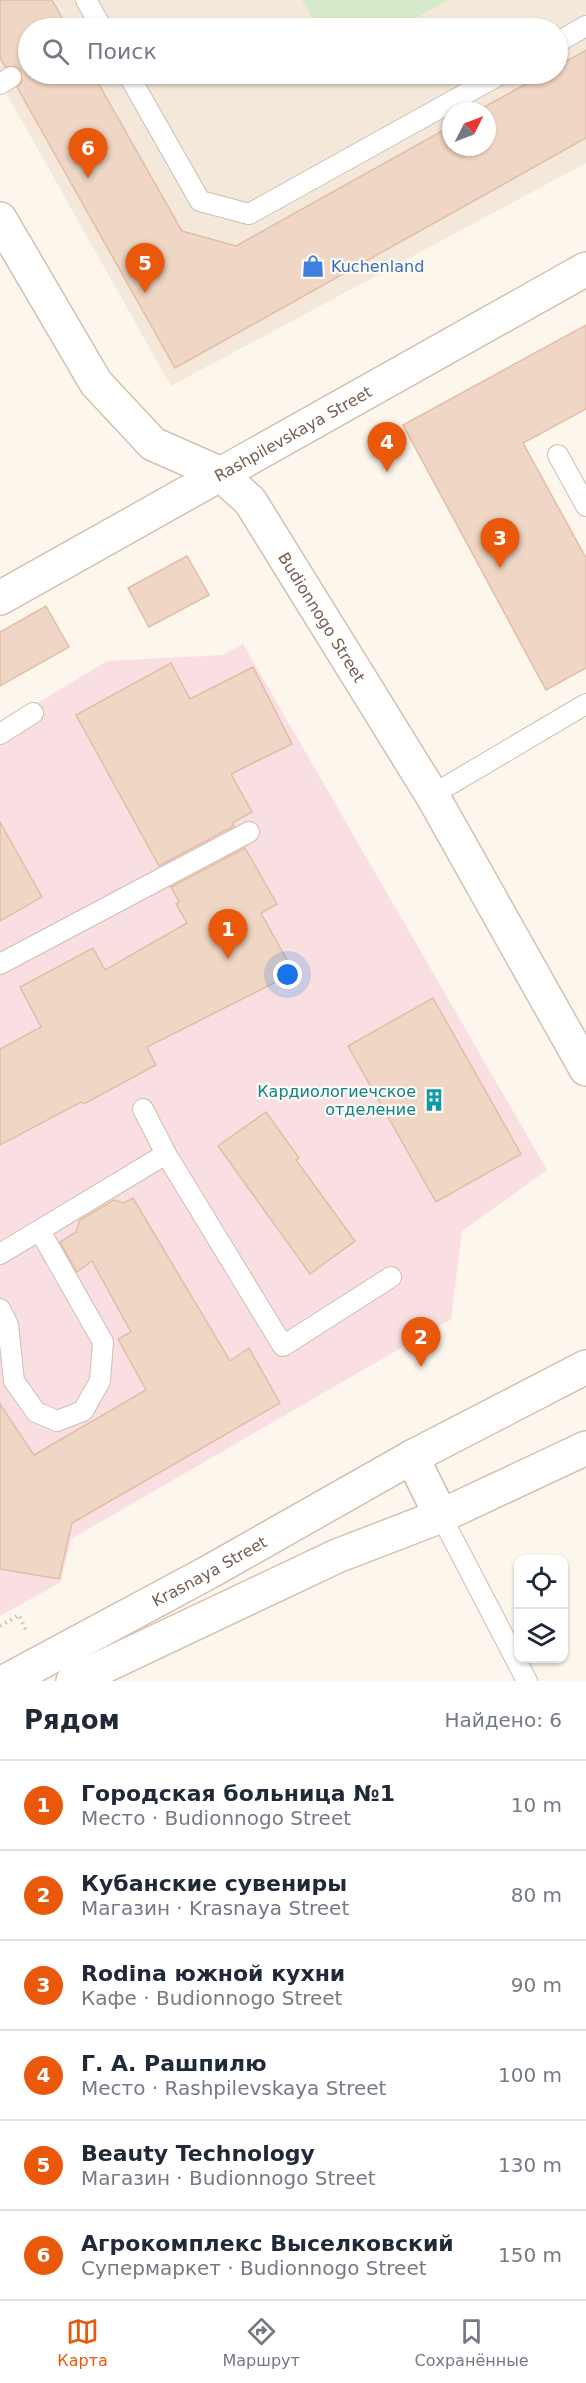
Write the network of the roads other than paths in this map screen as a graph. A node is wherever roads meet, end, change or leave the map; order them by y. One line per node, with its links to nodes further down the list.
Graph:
1 (86, 0): 2 (lane)
2 (96, 18)
3 (586, 26): 4 (lane)
4 (568, 36)
5 (134, 84): 6 (lane)
6 (483, 84)
7 (0, 219): 10 (street, Budionnogo Street)
8 (586, 269): 10 (street, Rashpilevskaya Street)
9 (558, 455): 11 (lane)
10 (219, 473): 12 (street, Rashpilevskaya Street); 16 (street, Budionnogo Street)
11 (586, 506)
12 (0, 598)
13 (586, 704): 16 (lane)
14 (33, 713): 15 (lane)
15 (0, 734)
16 (432, 795): 19 (street, Budionnogo Street)
17 (249, 832): 18 (lane)
18 (0, 964)
19 (583, 1056)
20 (143, 1109): 21 (lane)
21 (166, 1154): 22 (lane); 24 (lane)
22 (40, 1231): 23 (lane); 25 (lane)
23 (0, 1254)
24 (391, 1277)
25 (0, 1309)
26 (586, 1367): 28 (street, Krasnaya Street)
27 (586, 1448): 29 (street)
28 (411, 1457): 29 (street); 30 (street, Krasnaya Street)
29 (441, 1516): 31 (street); 32 (lane)
30 (6, 1681)
31 (73, 1681)
32 (527, 1681)

